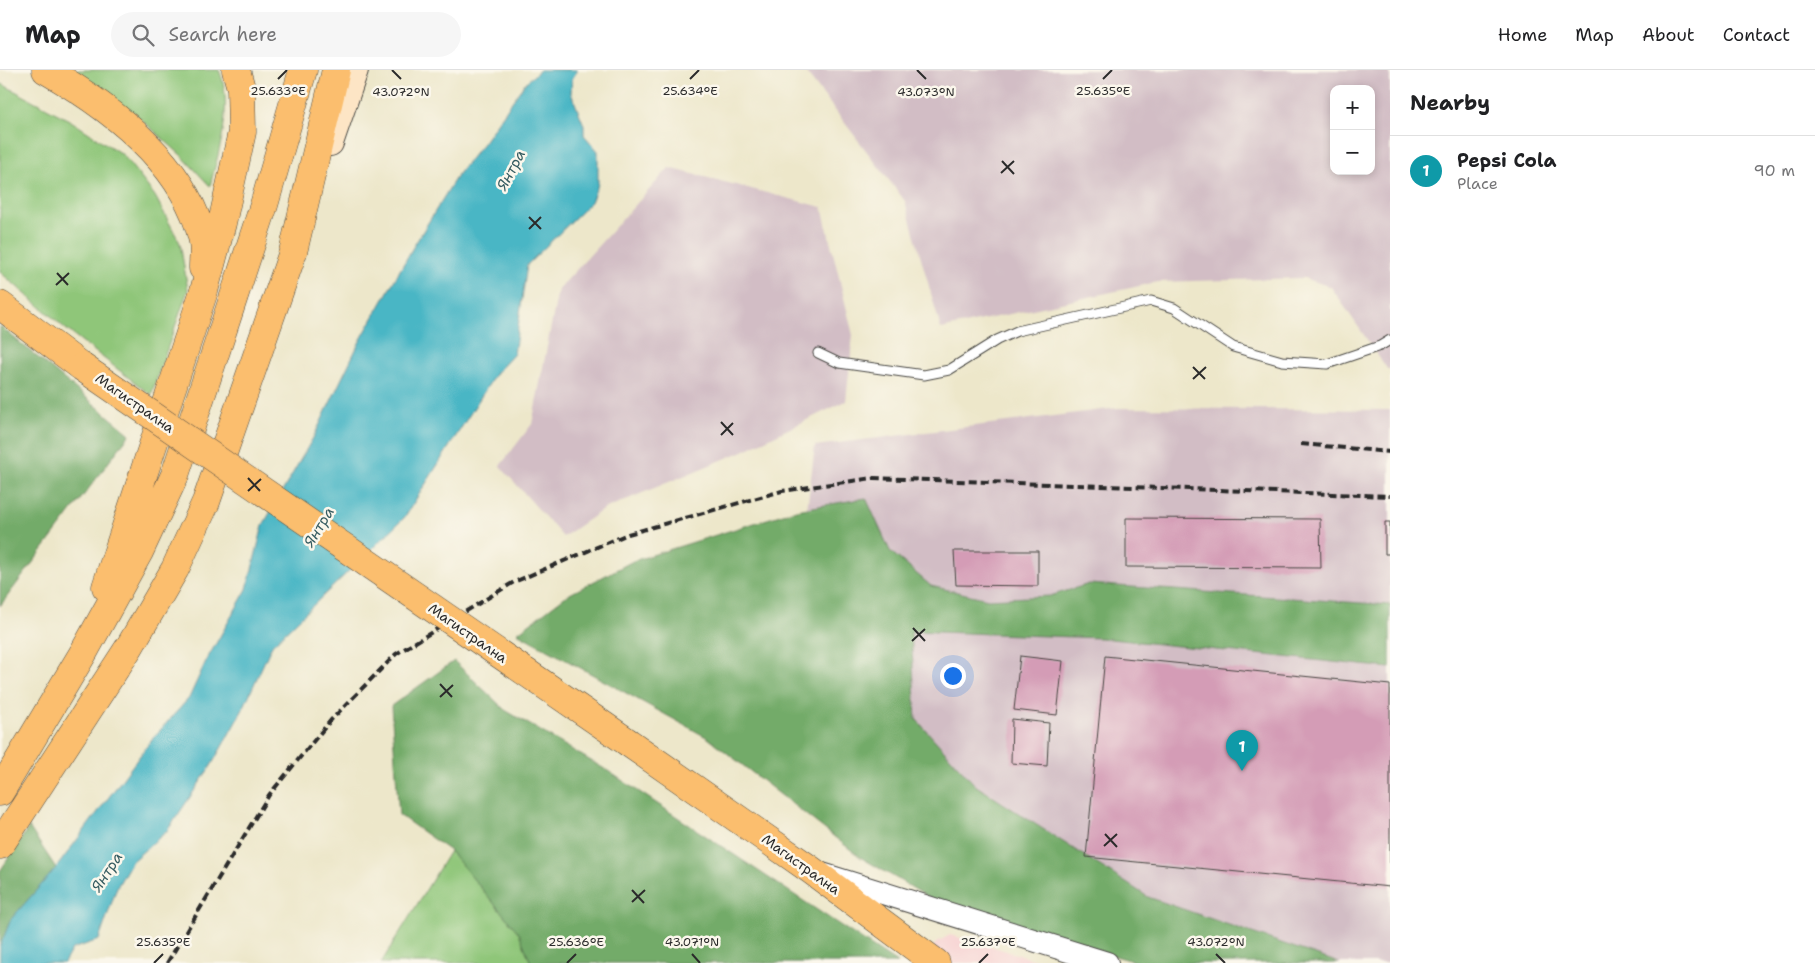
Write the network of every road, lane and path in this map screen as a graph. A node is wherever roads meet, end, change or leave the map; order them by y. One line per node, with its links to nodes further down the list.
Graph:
1 (46, 70): 7 (main road)
2 (236, 70): 7 (main road)
3 (303, 70): 11 (main road)
4 (336, 70): 6 (main road)
5 (355, 70): 6 (main road)
6 (293, 252): 13 (main road)
7 (204, 291): 11 (main road)
8 (0, 304): 14 (main road, Магистрална, bridge)
9 (1390, 340): 10 (lane)
10 (818, 353)
11 (85, 650): 12 (main road)
12 (0, 792)
13 (0, 845)
14 (811, 870): 15 (main road, Магистрална); 16 (street)
15 (936, 963)
16 (1107, 963)

